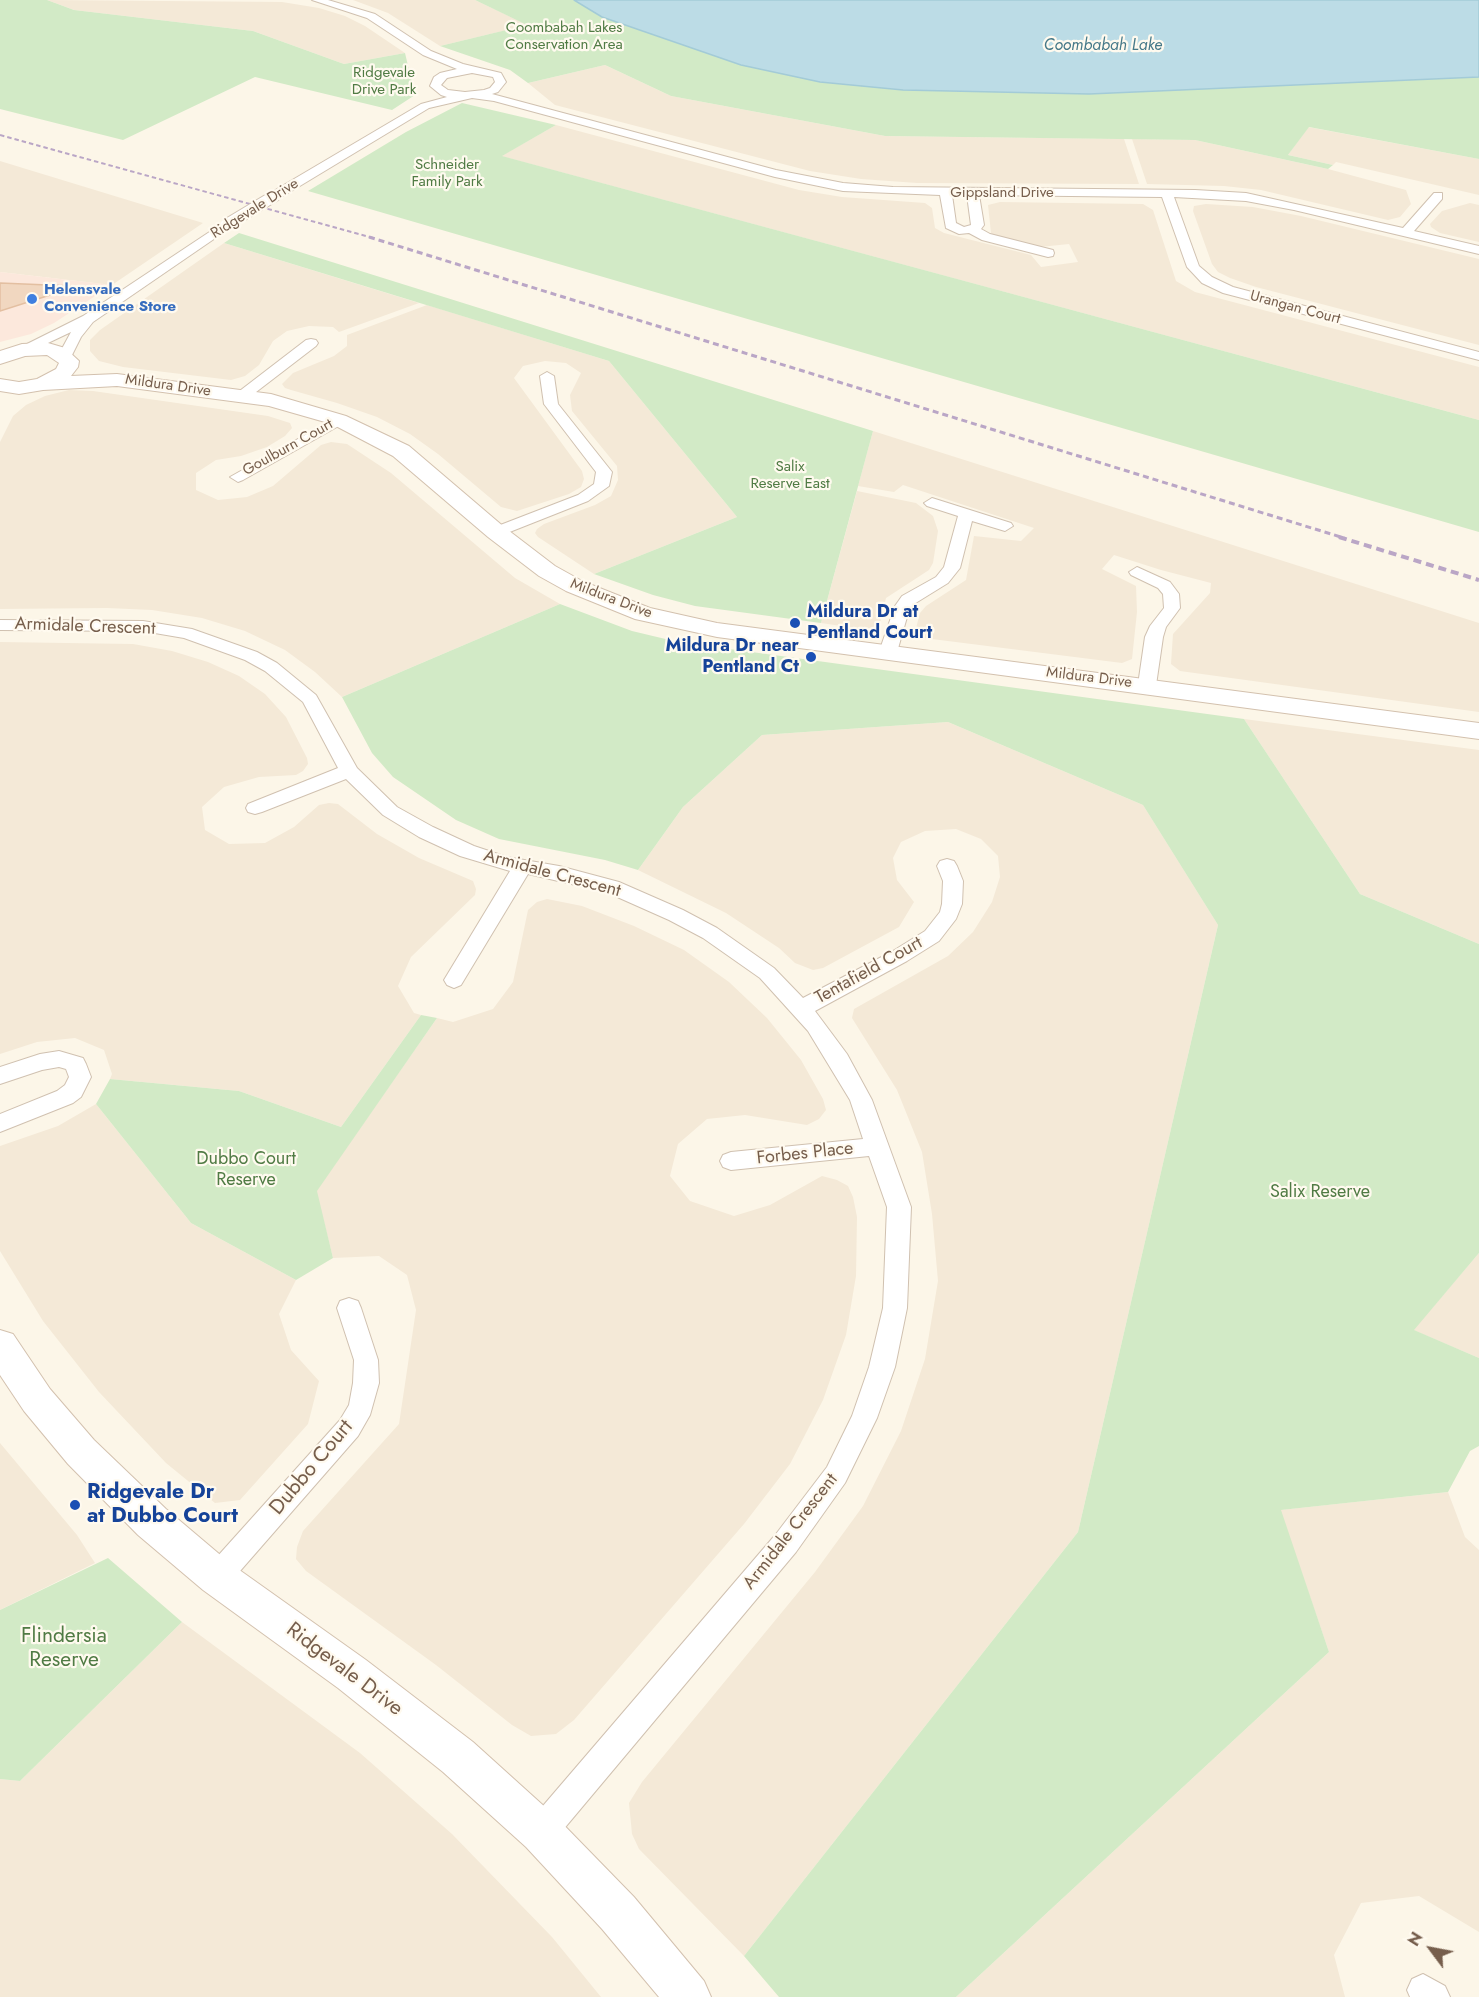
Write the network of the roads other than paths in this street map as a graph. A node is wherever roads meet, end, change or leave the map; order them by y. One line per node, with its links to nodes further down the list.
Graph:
1 (317, 0): 2 (street, Gippsland Drive)
2 (427, 53): 3 (street, Gippsland Drive); 5 (street)
3 (481, 71): 4 (street, Gippsland Drive); 5 (street)
4 (501, 82): 6 (street, Ridgevale Drive); 8 (street, Gippsland Drive)
5 (435, 84): 6 (street, Gippsland Drive); 7 (street)
6 (470, 95): 7 (street, Ridgevale Drive); 8 (street, Gippsland Drive)
7 (425, 106): 17 (street, Ridgevale Drive, bridge)
8 (530, 107): 9 (street, Gippsland Drive)
9 (946, 192): 10 (street, Gippsland Drive); 13 (street)
10 (972, 192): 11 (street, Gippsland Drive); 13 (street)
11 (1167, 194): 14 (street, Gippsland Drive); 20 (street, Urangan Court)
12 (1438, 196): 14 (street)
13 (972, 230): 16 (street)
14 (1405, 233): 15 (street, Gippsland Drive)
15 (1479, 250)
16 (1048, 253)
17 (88, 319): 19 (street, Ridgevale Drive); 21 (street, Ridgevale Drive)
18 (311, 343): 26 (street)
19 (8, 354): 21 (street, Mildura Drive)
20 (1479, 356)
21 (67, 358): 23 (street, Mildura Drive); 25 (street)
22 (547, 376): 33 (street)
23 (117, 380): 25 (street, Mildura Drive); 26 (street, Mildura Drive)
24 (0, 385): 25 (street, Mildura Drive)
25 (37, 385): 27 (street)
26 (242, 396): 28 (street, Mildura Drive)
27 (0, 406)
28 (339, 420): 29 (street, Goulburn Court); 33 (street, Mildura Drive)
29 (238, 477)
30 (932, 503): 31 (street)
31 (966, 514): 32 (street); 36 (street)
32 (1005, 526)
33 (496, 532): 36 (street, Mildura Drive)
34 (1137, 572): 37 (street)
35 (0, 625): 39 (street, Armidale Crescent)
36 (888, 652): 37 (street, Mildura Drive)
37 (1147, 686): 38 (street, Mildura Drive)
38 (1479, 730)
39 (349, 771): 40 (street); 41 (street, Armidale Crescent)
40 (255, 808)
41 (523, 866): 43 (street); 44 (street, Armidale Crescent)
42 (947, 866): 44 (street, Tentafield Court)
43 (454, 980)
44 (802, 1008): 47 (street, Armidale Crescent)
45 (0, 1076): 46 (street)
46 (0, 1123)
47 (878, 1146): 48 (street, Forbes Place); 52 (street, Armidale Crescent)
48 (731, 1161)
49 (349, 1308): 51 (street, Dubbo Court)
50 (0, 1345): 51 (street, Ridgevale Drive)
51 (217, 1577): 52 (street, Ridgevale Drive)
52 (541, 1832): 53 (street, Ridgevale Drive)
53 (688, 1997)

